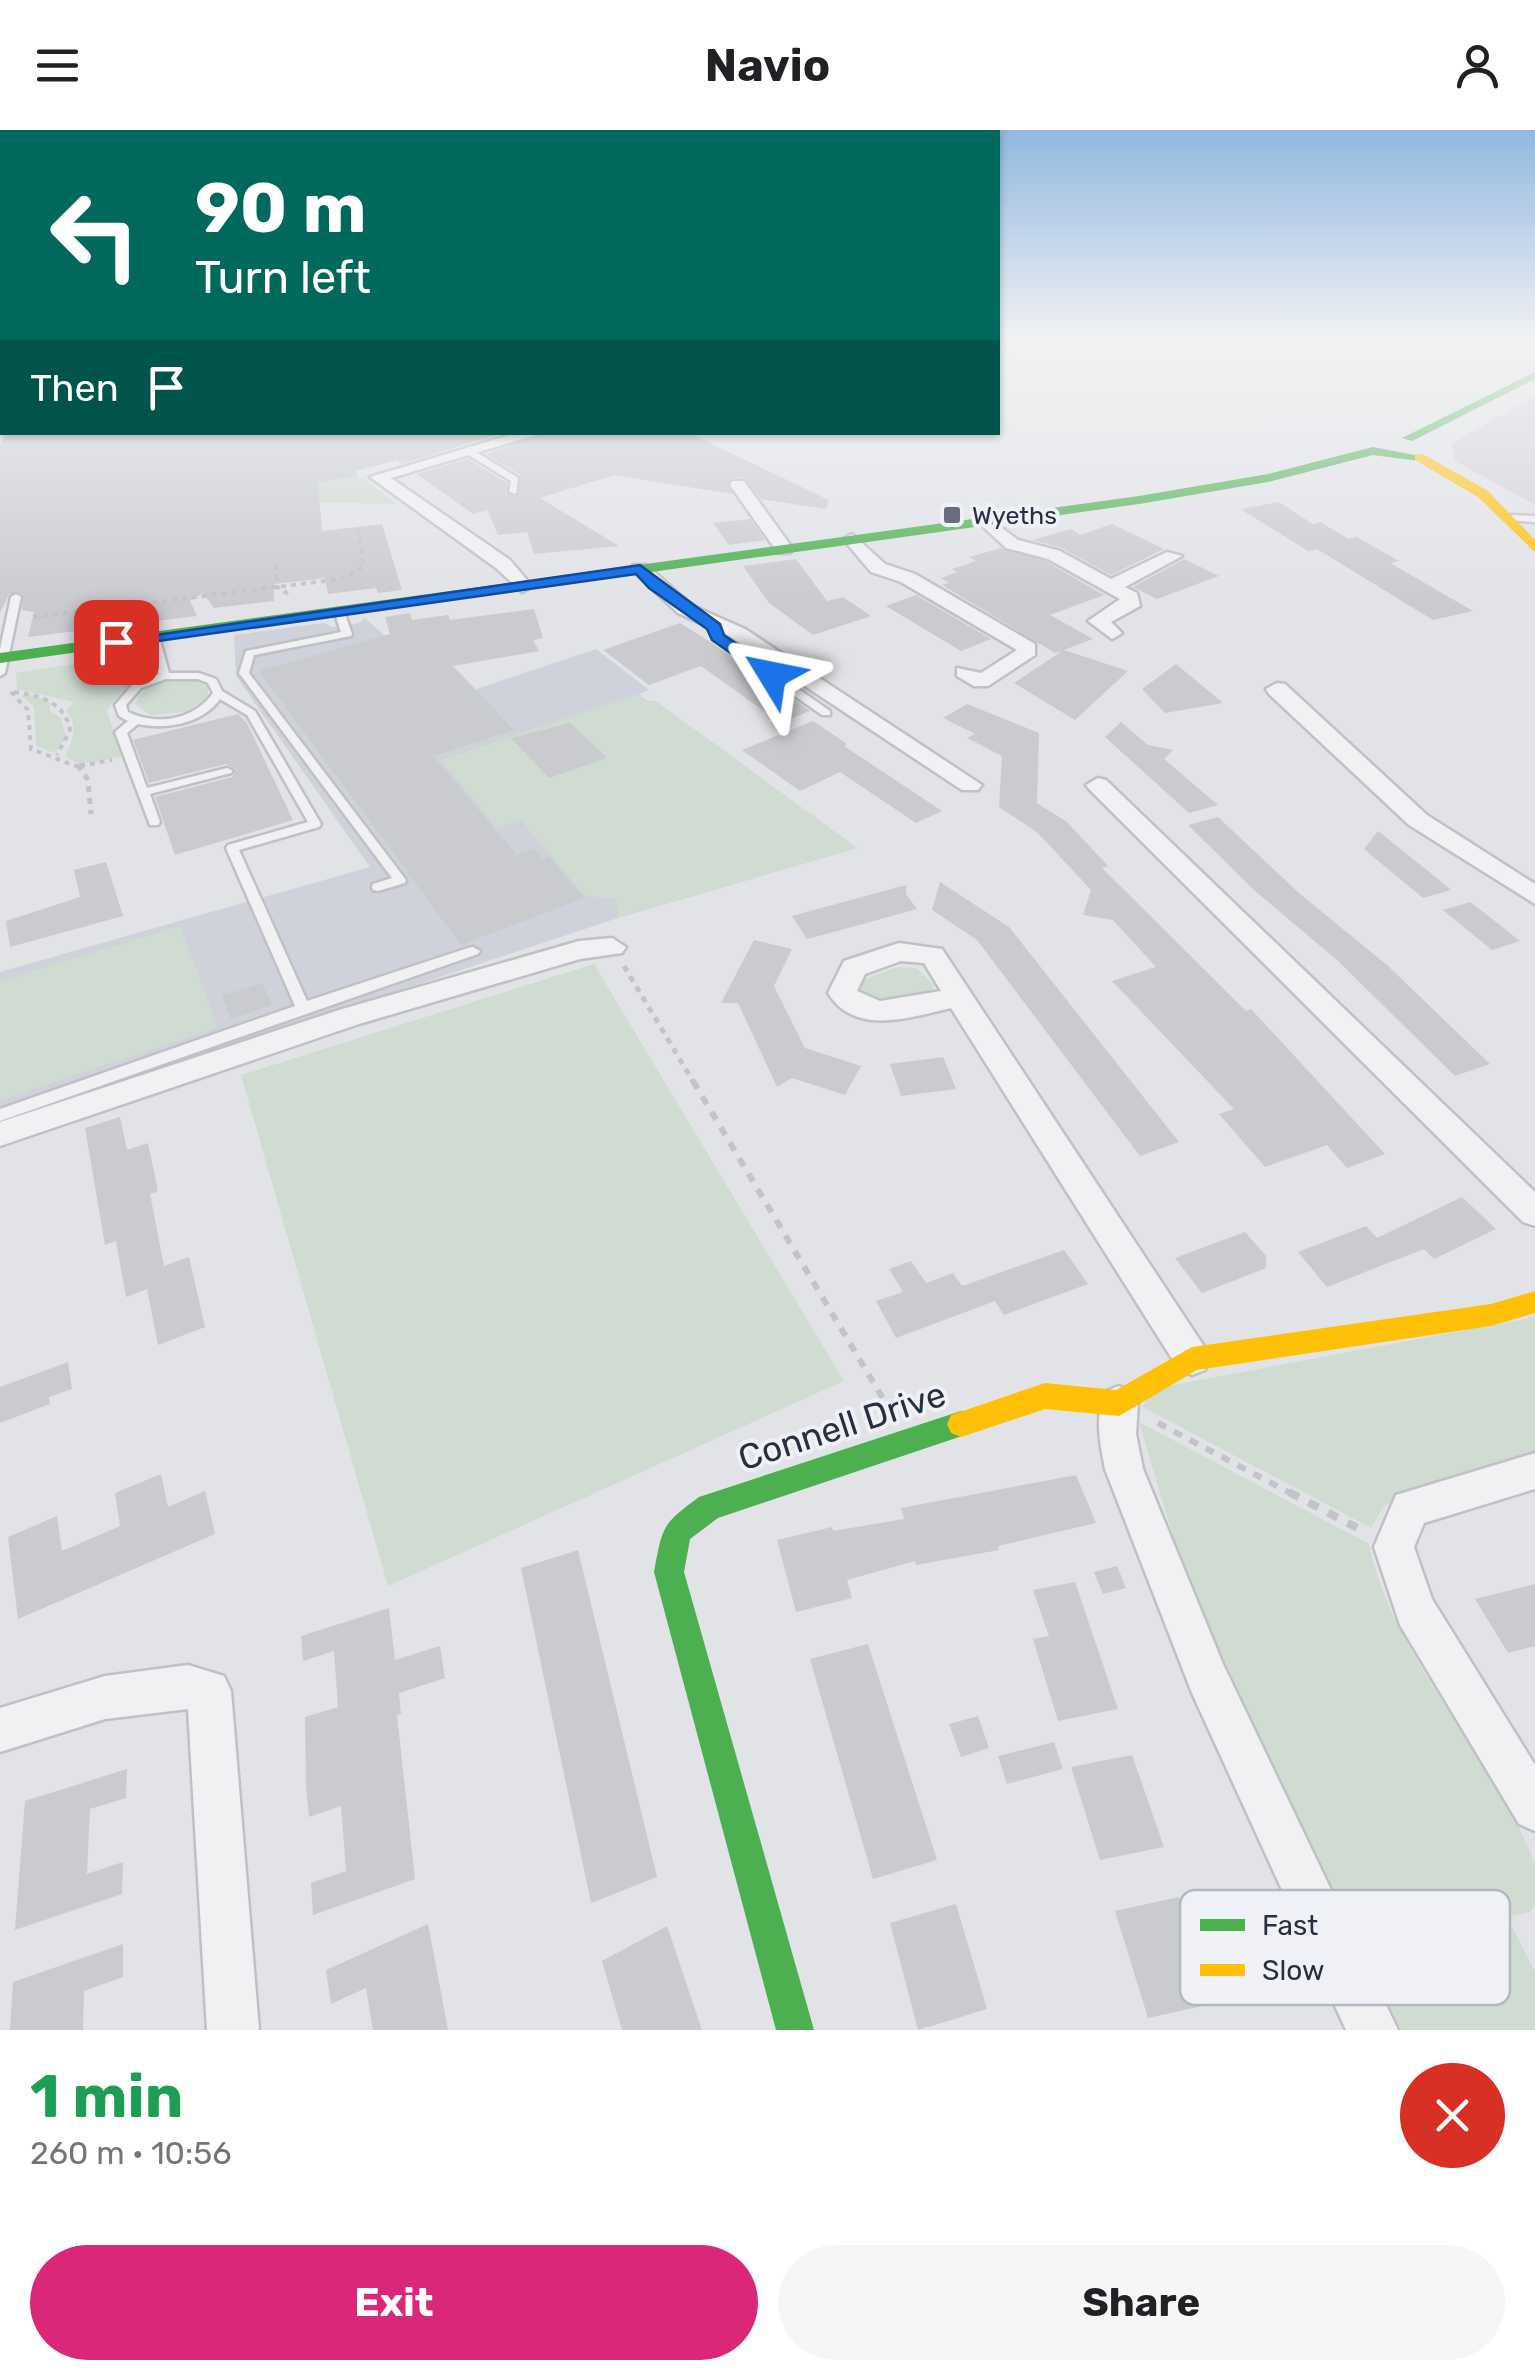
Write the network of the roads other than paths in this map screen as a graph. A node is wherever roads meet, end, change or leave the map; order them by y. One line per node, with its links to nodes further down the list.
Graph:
1 (1448, 428): 3 (main road)
2 (529, 435): 4 (street)
3 (1414, 448): 7 (main road); 8 (main road)
4 (470, 452): 6 (lane); 15 (street)
5 (738, 485): 10 (street)
6 (513, 492)
7 (986, 521): 9 (main road); 16 (street)
8 (1529, 532)
9 (852, 540): 10 (main road); 23 (street)
10 (784, 549): 14 (main road)
11 (1130, 553): 13 (street)
12 (1173, 556): 13 (street)
13 (1152, 563): 16 (street)
14 (640, 569): 15 (main road); 19 (street)
15 (522, 586): 18 (main road)
16 (1112, 586): 20 (street)
17 (16, 597): 22 (lane)
18 (339, 611): 21 (main road); 35 (lane)
19 (714, 627): 28 (lane); 31 (street)
20 (1112, 633)
21 (154, 637): 22 (main road); 25 (lane)
22 (0, 658): 24 (lane)
23 (964, 672)
24 (0, 673)
25 (165, 676): 27 (lane); 29 (lane)
26 (1276, 689): 36 (street)
27 (218, 693): 29 (lane); 40 (lane)
28 (826, 713)
29 (135, 721): 33 (lane)
30 (227, 772): 33 (lane)
31 (970, 785)
32 (1098, 785): 43 (street)
33 (145, 792): 34 (lane)
34 (154, 822)
35 (378, 887)
36 (1535, 896)
37 (612, 946): 42 (street)
38 (472, 950): 40 (lane)
39 (956, 997): 45 (street)
40 (302, 1008): 41 (lane)
41 (0, 1115)
42 (0, 1134)
43 (1535, 1212)
44 (1535, 1302): 45 (main road)
45 (1192, 1359): 46 (main road)
46 (1119, 1403): 50 (street); 53 (main road, Connell Drive)
47 (1535, 1471): 49 (street)
48 (0, 1730): 52 (street)
49 (1535, 1808)
50 (1306, 1890)
51 (1360, 2005): 54 (street)
52 (233, 2030)
53 (796, 2030)
54 (1372, 2030)

